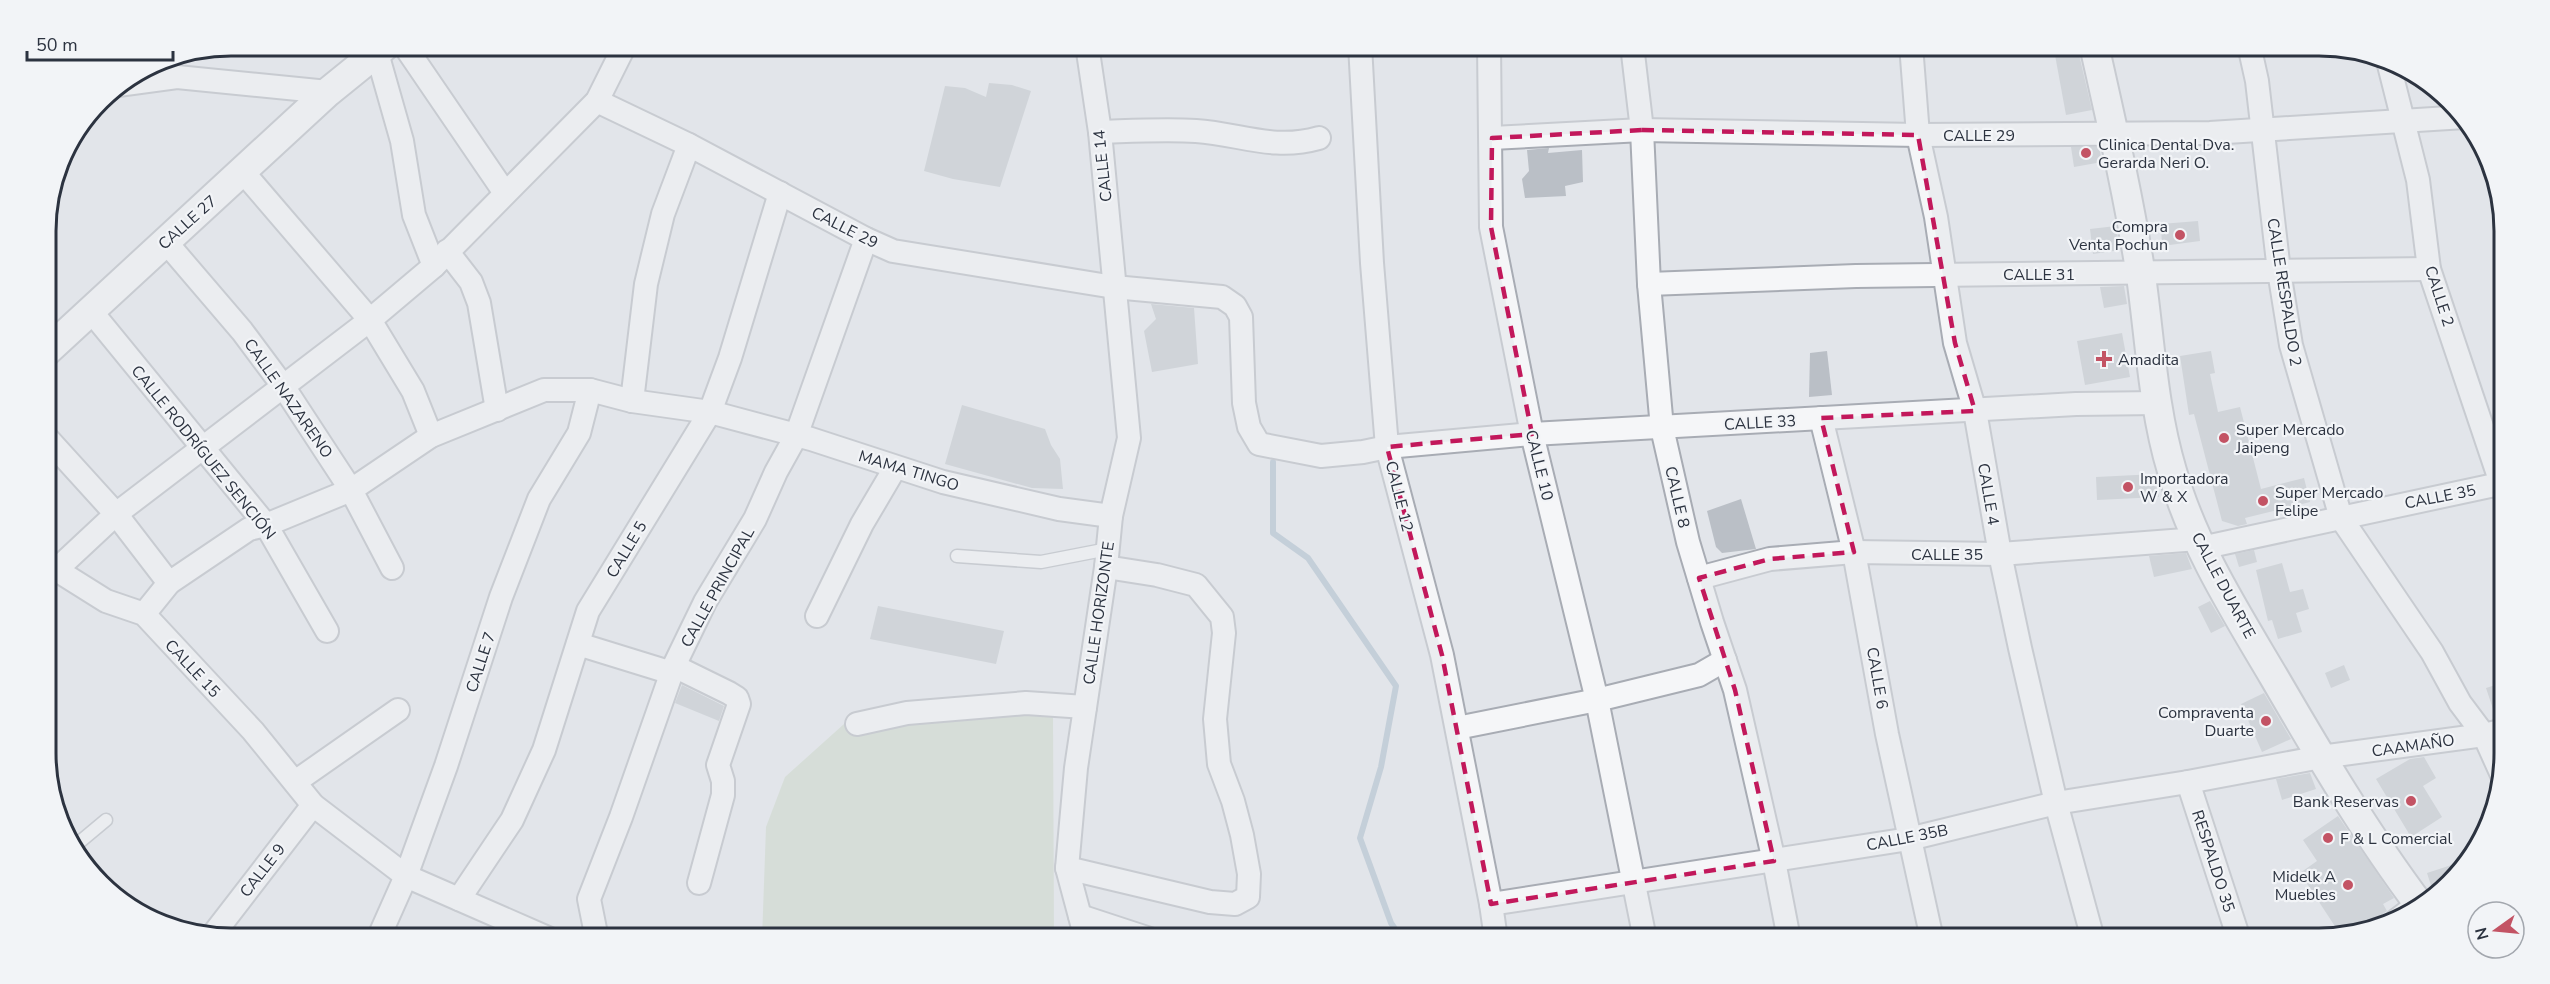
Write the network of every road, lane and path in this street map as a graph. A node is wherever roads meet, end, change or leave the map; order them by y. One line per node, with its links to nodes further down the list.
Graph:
1 (378, 56): 14 (street, CALLE 27)
2 (390, 56): 31 (street)
3 (395, 56): 27 (street)
4 (620, 56): 15 (street)
5 (1089, 56): 19 (street, CALLE 14)
6 (1361, 56): 53 (street, CALLE 12)
7 (1489, 56): 24 (street, CALLE 10)
8 (1633, 56): 18 (street, CALLE 8)
9 (1912, 56): 21 (street, CALLE 4)
10 (2096, 56): 22 (street, CALLE DUARTE)
11 (2251, 56): 20 (street, CALLE RESPALDO 2)
12 (159, 71): 14 (street)
13 (2390, 71): 17 (street, CALLE 2)
14 (328, 92): 26 (street, CALLE 27)
15 (597, 101): 25 (street, CALLE 29); 27 (street)
16 (2453, 118): 17 (street, CALLE 29)
17 (2402, 120): 20 (street, CALLE 29); 32 (street, CALLE 2)
18 (1642, 130): 21 (street, CALLE 29); 24 (street, CALLE 29); 36 (street, CALLE 8)
19 (1100, 132): 23 (street); 37 (street, CALLE 14)
20 (2262, 132): 22 (street, CALLE 29); 33 (street, CALLE RESPALDO 2)
21 (1918, 135): 22 (street, CALLE 29); 35 (street, CALLE 4)
22 (2114, 135): 34 (street, CALLE DUARTE)
23 (1319, 138)
24 (1492, 138): 50 (street, CALLE 10)
25 (689, 145): 28 (street, CALLE 29); 43 (street)
26 (243, 172): 30 (street, CALLE 27); 39 (street)
27 (505, 193): 31 (street)
28 (780, 193): 29 (street, CALLE 29); 47 (street, CALLE 5)
29 (866, 239): 37 (street, CALLE 29); 52 (street, CALLE PRINCIPAL)
30 (165, 241): 38 (street, CALLE 27); 41 (street, CALLE NAZARENO)
31 (440, 258): 39 (street); 45 (street)
32 (2429, 269): 33 (street, CALLE 31); 57 (street, CALLE 2)
33 (2279, 271): 34 (street, CALLE 31); 63 (street, CALLE RESPALDO 2)
34 (2140, 273): 35 (street, CALLE 31); 44 (street, CALLE DUARTE)
35 (1946, 274): 36 (street, CALLE 31); 46 (street, CALLE 4)
36 (1649, 284): 49 (street, CALLE 8)
37 (1114, 287): 56 (street, CALLE 29); 62 (street, CALLE HORIZONTE)
38 (90, 310): 40 (street, CALLE 27); 55 (street, CALLE RODRÍGUEZ SENCIÓN)
39 (370, 320): 41 (street); 51 (street)
40 (56, 342)
41 (283, 386): 55 (street); 60 (street, CALLE NAZARENO)
42 (590, 390): 43 (street, MAMA TINGO); 45 (street, MAMA TINGO); 98 (street, CALLE 7)
43 (632, 400): 47 (street, MAMA TINGO)
44 (2158, 403): 46 (street, CALLE 33); 65 (street, CALLE DUARTE)
45 (497, 410): 51 (street, MAMA TINGO)
46 (1975, 411): 48 (street, CALLE 33); 67 (street, CALLE 4)
47 (710, 412): 52 (street, MAMA TINGO); 78 (street, CALLE 5)
48 (1821, 418): 49 (street, CALLE 33); 66 (street, CALLE 6)
49 (1662, 428): 50 (street, CALLE 33); 73 (street, CALLE 8)
50 (1532, 434): 53 (street, CALLE 33); 81 (street, CALLE 10)
51 (431, 436): 60 (street, MAMA TINGO)
52 (796, 436): 58 (street, MAMA TINGO); 80 (street, CALLE PRINCIPAL)
53 (1387, 447): 56 (street, CALLE 33); 85 (street, CALLE 12)
54 (56, 448): 61 (street)
55 (202, 449): 61 (street); 64 (street, CALLE RODRÍGUEZ SENCIÓN)
56 (1363, 452)
57 (2494, 460)
58 (895, 468): 62 (street, MAMA TINGO); 76 (street)
59 (2494, 488): 63 (street, CALLE 35)
60 (351, 490): 64 (street, MAMA TINGO); 71 (street, CALLE NAZARENO)
61 (116, 514): 70 (street); 74 (street)
62 (1111, 516): 69 (street, CALLE HORIZONTE)
63 (2341, 518): 65 (street, CALLE 35); 86 (street, CALLE RESPALDO 2)
64 (266, 525): 74 (street, MAMA TINGO); 77 (street, CALLE RODRÍGUEZ SENCIÓN)
65 (2199, 543): 67 (street, CALLE 35); 88 (street, CALLE DUARTE)
66 (1854, 552): 67 (street, CALLE 35); 73 (street, CALLE 35); 94 (street, CALLE 6)
67 (2000, 554): 91 (street, CALLE 4)
68 (957, 556): 69 (lane)
69 (1107, 558): 82 (street, CALLE HORIZONTE); 97 (street)
70 (56, 564)
71 (392, 568)
72 (56, 570): 75 (street, CALLE 15)
73 (1699, 578): 79 (street, CALLE 8)
74 (170, 583): 75 (street, MAMA TINGO)
75 (144, 614): 89 (street, CALLE 15)
76 (817, 616)
77 (327, 631)
78 (578, 644): 80 (street); 101 (street, CALLE 5)
79 (1725, 660): 81 (street); 96 (street, CALLE 8)
80 (673, 669): 100 (street); 108 (street, CALLE PRINCIPAL)
81 (1598, 700): 85 (street); 99 (street, CALLE 10)
82 (1085, 706): 84 (street); 97 (street, CALLE HORIZONTE)
83 (398, 710): 89 (street)
84 (857, 723)
85 (1457, 728): 102 (street, CALLE 12)
86 (2494, 731)
87 (2494, 732): 88 (street, CAAMAÑO)
88 (2321, 757): 90 (street, CALLE 35B); 103 (street, CALLE DUARTE)
89 (295, 782): 92 (street, CALLE 15)
90 (2188, 782): 91 (street, CALLE 35B); 116 (street, RESPALDO 35)
91 (2056, 803): 94 (street, CALLE 35B); 115 (street, CALLE 4)
92 (313, 805): 98 (street, CALLE 15); 105 (street, CALLE 9)
93 (106, 820): 95 (lane)
94 (1910, 839): 96 (street, CALLE 35B); 114 (street, CALLE 6)
95 (80, 841)
96 (1774, 861): 99 (street, CALLE 35B); 113 (street, CALLE 8)
97 (1067, 868): 104 (street, CALLE HORIZONTE)
98 (406, 876): 101 (street, CALLE 15); 106 (street, CALLE 7)
99 (1633, 880): 102 (street, CALLE 35B); 112 (street, CALLE 10)
100 (699, 883)
101 (459, 899): 107 (street, CALLE 15)
102 (1491, 904): 111 (street, CALLE 12)
103 (2409, 904)
104 (1080, 916): 109 (street, CALLE HORIZONTE); 110 (street)
105 (218, 928)
106 (383, 928)
107 (503, 928)
108 (595, 928)
109 (1083, 928)
110 (1117, 928)
111 (1494, 928)
112 (1643, 928)
113 (1787, 928)
114 (1930, 928)
115 (2090, 928)
116 (2235, 928)

